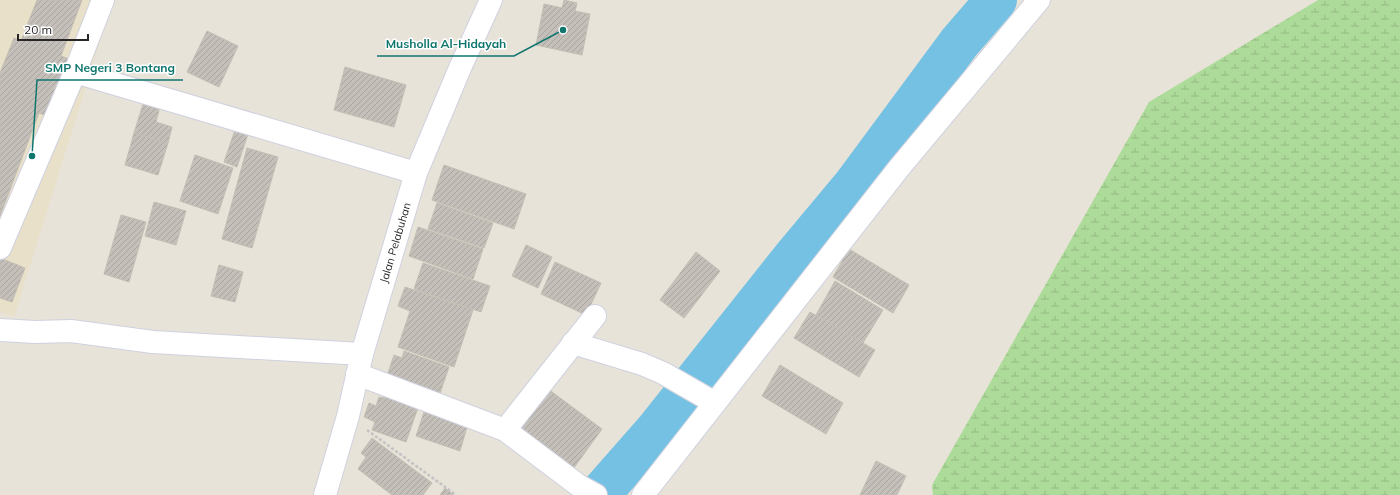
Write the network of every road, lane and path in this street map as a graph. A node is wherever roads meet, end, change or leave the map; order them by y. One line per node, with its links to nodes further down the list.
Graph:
1 (103, 0): 4 (street)
2 (491, 0): 5 (street, Jalan Pelabuhan)
3 (1039, 0): 11 (street)
4 (75, 72): 5 (street); 6 (street)
5 (416, 173): 10 (street, Jalan Pelabuhan)
6 (0, 248)
7 (595, 316): 9 (street)
8 (0, 330): 10 (street)
9 (573, 343): 11 (street); 13 (street)
10 (359, 364): 12 (street, Jalan Pelabuhan); 13 (street)
11 (706, 397): 17 (street)
12 (348, 416): 15 (street, Jalan Pelabuhan); 16 (path)
13 (505, 430): 14 (street)
14 (587, 490)
15 (325, 495)
16 (456, 495)
17 (643, 495)

